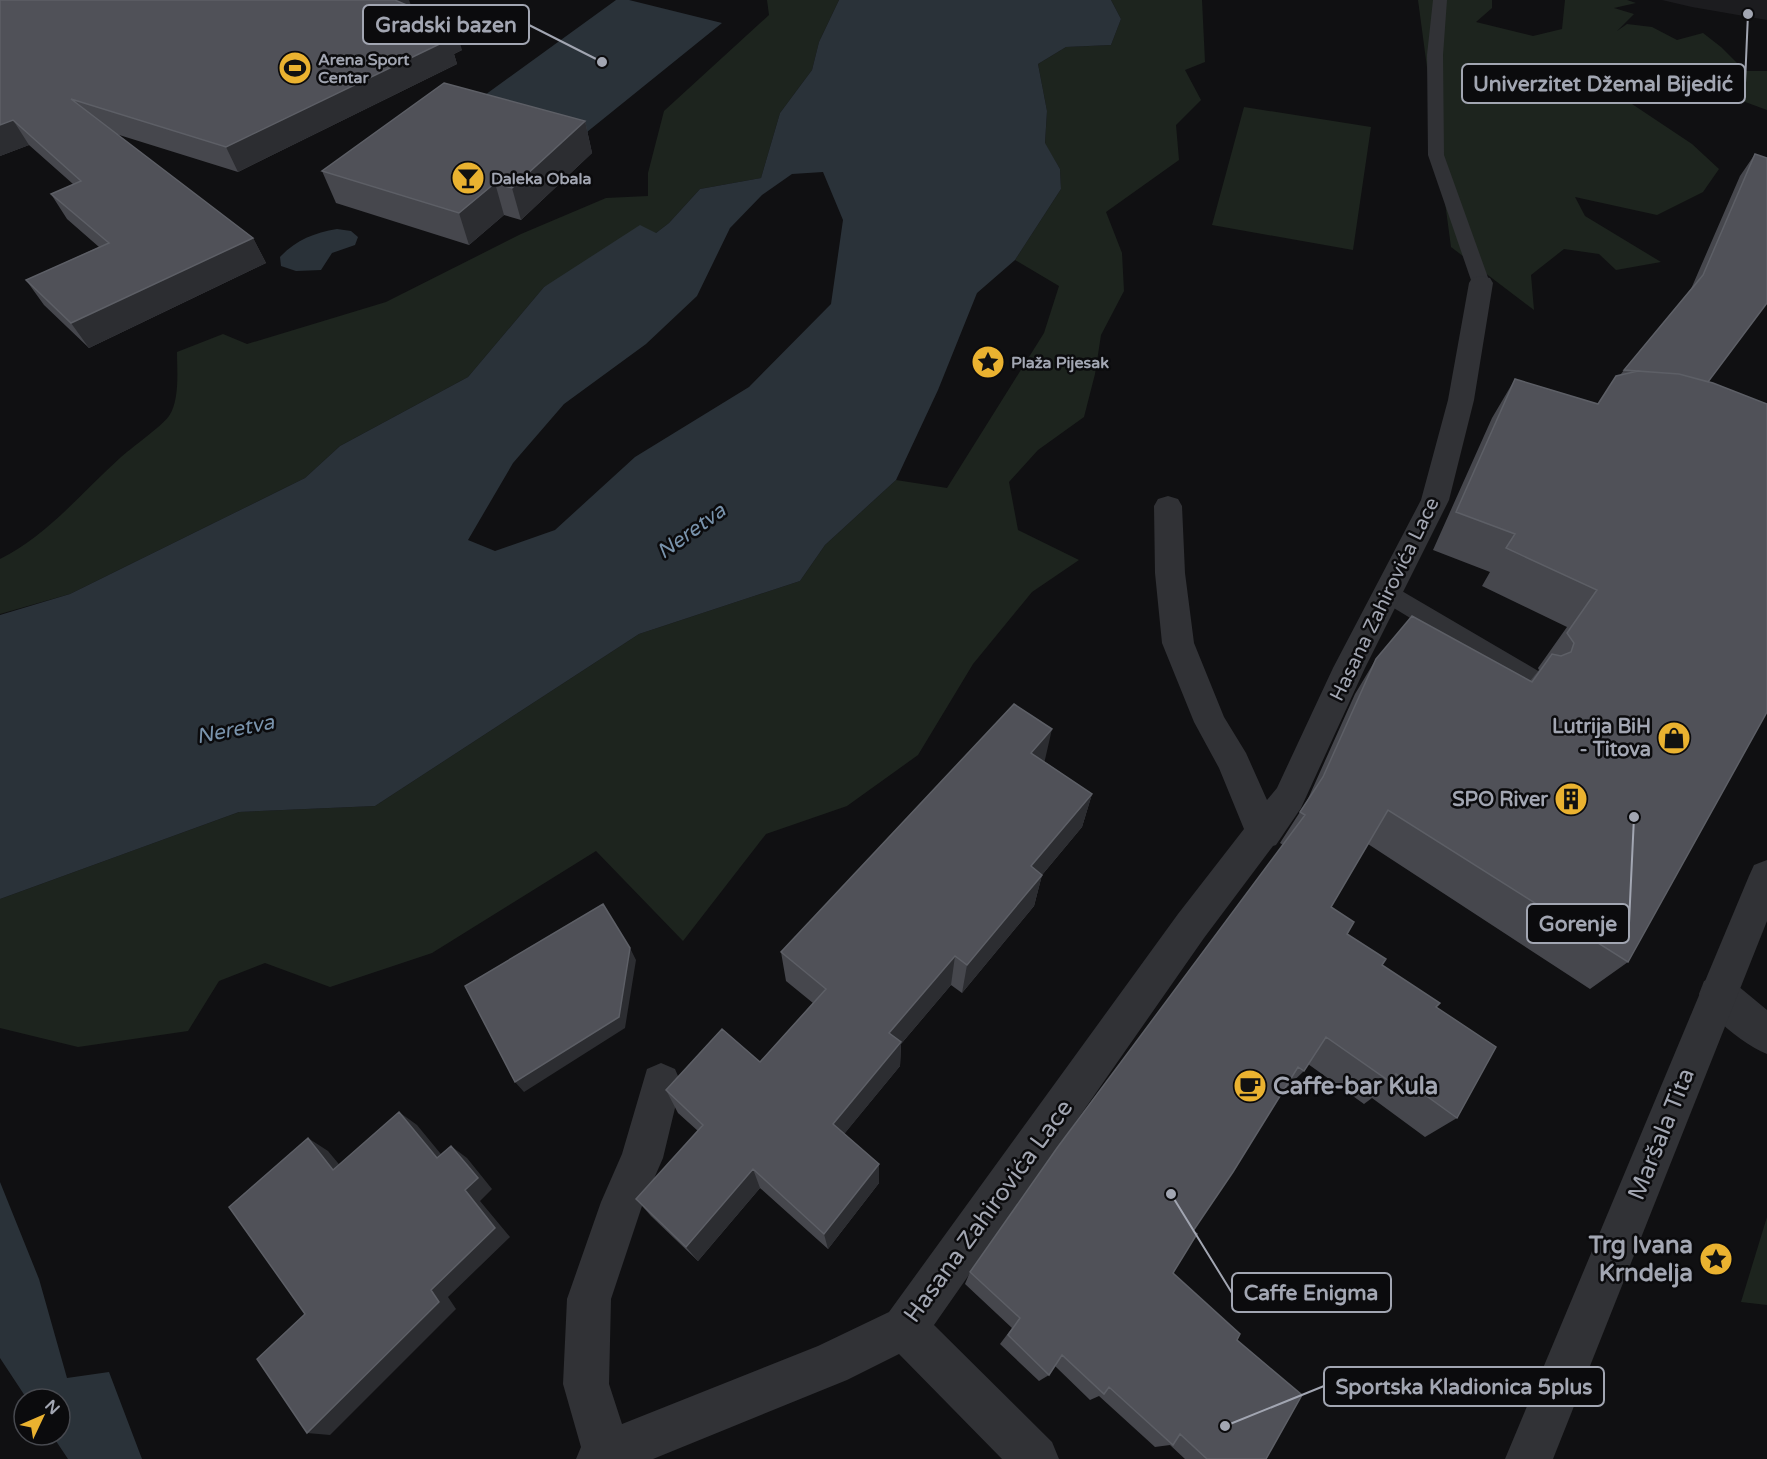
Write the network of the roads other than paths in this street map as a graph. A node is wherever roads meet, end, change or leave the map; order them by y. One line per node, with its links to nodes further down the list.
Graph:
1 (1440, 0): 2 (lane, Hasana Zahirovića Lace)
2 (1481, 283): 4 (street, Hasana Zahirovića Lace)
3 (1168, 506): 6 (street)
4 (1387, 593): 5 (lane); 6 (street, Hasana Zahirovića Lace)
5 (1531, 679)
6 (1264, 834): 11 (street, Hasana Zahirovića Lace)
7 (1767, 876): 8 (street, Maršala Tita)
8 (1718, 994): 9 (street); 14 (street, Maršala Tita)
9 (1767, 1035)
10 (661, 1083): 12 (street, Hasana Zahirovića Lace)
11 (905, 1328): 12 (street, Hasana Zahirovića Lace); 13 (street)
12 (603, 1456)
13 (1035, 1459)
14 (1529, 1459)

